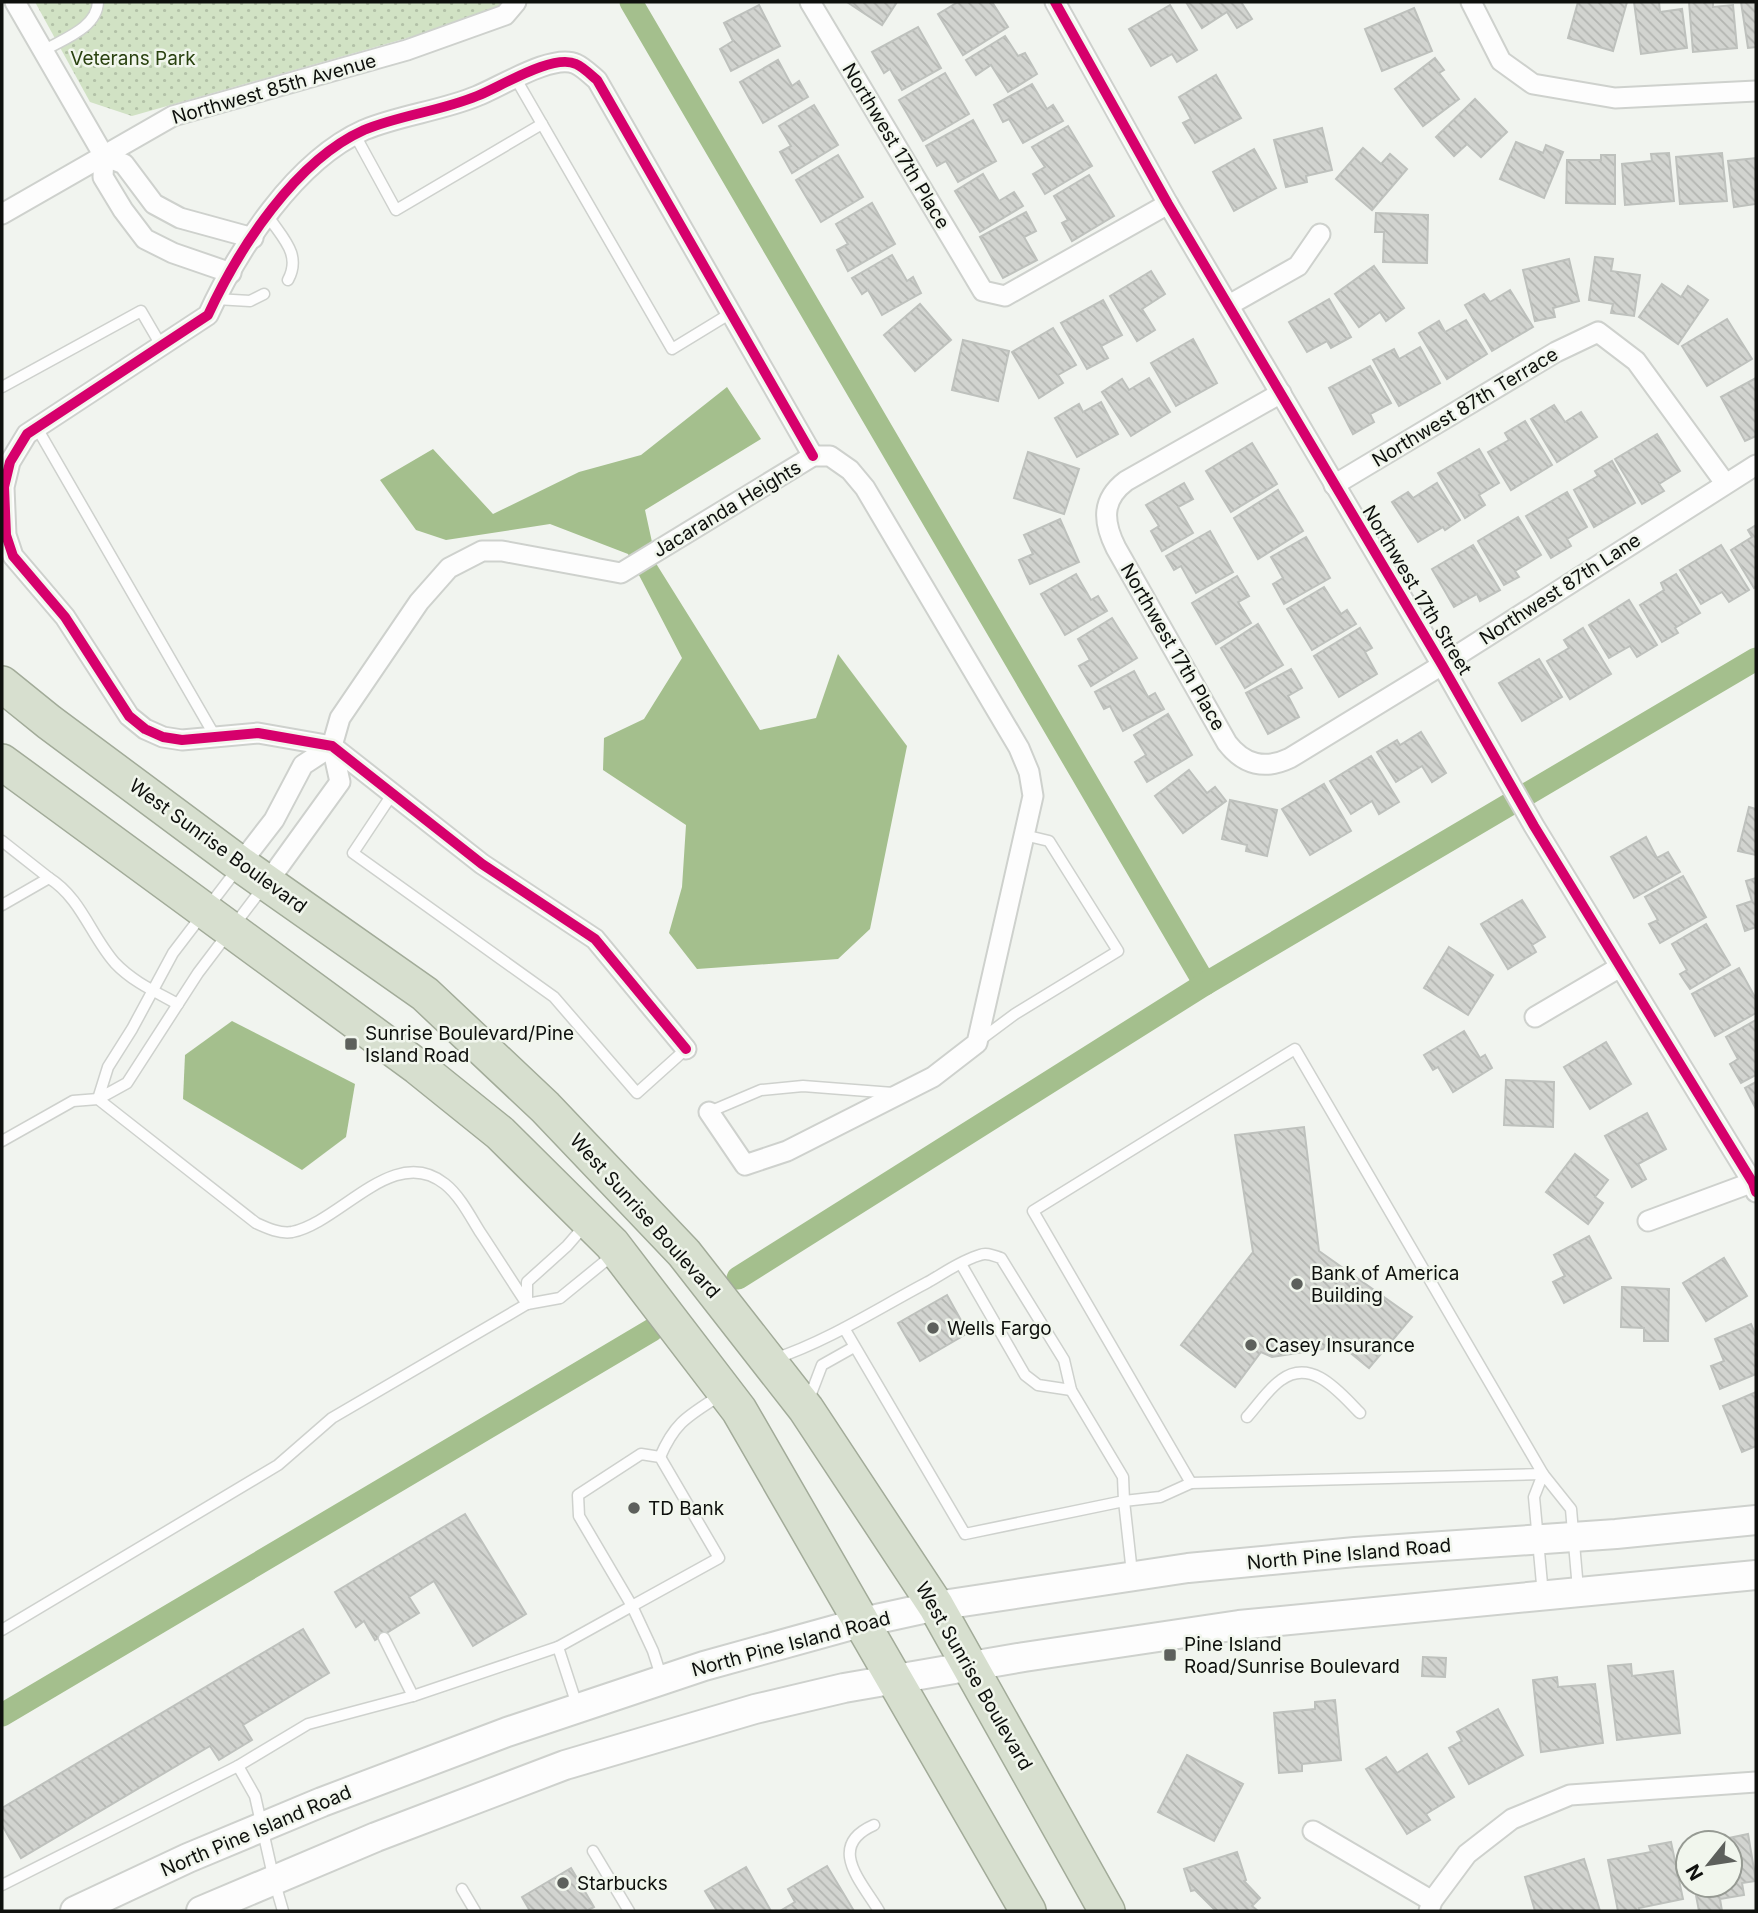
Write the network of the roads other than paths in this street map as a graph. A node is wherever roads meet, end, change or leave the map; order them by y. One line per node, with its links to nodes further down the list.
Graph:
1 (15, 2): 7 (street)
2 (98, 2): 7 (lane)
3 (516, 2): 12 (street, Northwest 85th Avenue)
4 (810, 2): 13 (street, Northwest 17th Place)
5 (1471, 2): 9 (street)
6 (1058, 3): 13 (street, Northwest 17th Street)
7 (43, 51): 12 (street)
8 (516, 79): 10 (lane); 11 (street); 23 (street)
9 (1756, 91)
10 (542, 124): 11 (lane); 23 (lane)
11 (355, 135): 15 (street)
12 (104, 156): 14 (street, Northwest 85th Avenue); 17 (street); 18 (street)
13 (1168, 204): 22 (street, Northwest 17th Street)
14 (4, 208)
15 (268, 216): 17 (street); 19 (lane)
16 (1320, 234): 22 (street)
17 (253, 237): 18 (street)
18 (231, 273): 21 (street)
19 (288, 279)
20 (264, 294): 21 (lane)
21 (216, 299): 24 (street)
22 (1228, 306): 26 (street, Northwest 17th Street)
23 (731, 313): 28 (street)
24 (162, 347): 25 (lane); 27 (street)
25 (2, 387)
26 (1281, 393): 31 (street, Northwest 17th Street); 38 (street, Northwest 17th Place)
27 (37, 428): 32 (street); 35 (lane)
28 (813, 456): 36 (street, Jacaranda Heights); 40 (street, Jacaranda Heights)
29 (1756, 465): 30 (street, Northwest 87th Lane)
30 (1724, 484): 31 (street, Northwest 87th Terrace); 33 (street, Northwest 87th Lane)
31 (1334, 485): 33 (street, Northwest 17th Street)
32 (7, 563): 35 (street)
33 (1443, 665): 38 (street, Northwest 87th Lane); 46 (street, Northwest 17th Street)
34 (2, 684): 42 (highway, West Sunrise Boulevard)
35 (216, 738): 36 (street)
36 (332, 746): 39 (street); 42 (street); 42 (street)
37 (2, 762): 45 (highway)
38 (1251, 763)
39 (393, 793): 51 (street); 51 (lane)
40 (1024, 835): 50 (street, Jacaranda Heights); 50 (lane)
41 (2, 841): 43 (lane)
42 (253, 874): 45 (lane); 45 (lane); 64 (highway, West Sunrise Boulevard)
43 (49, 878): 44 (lane); 47 (lane)
44 (2, 905)
45 (219, 919): 47 (lane); 48 (lane); 57 (highway)
46 (1620, 967): 49 (street); 56 (street, Northwest 17th Street)
47 (152, 990): 48 (lane); 53 (lane)
48 (178, 1004): 53 (lane)
49 (1535, 1017)
50 (977, 1043): 52 (street)
51 (686, 1049)
52 (901, 1093): 54 (lane); 54 (street)
53 (97, 1098): 55 (lane); 61 (lane)
54 (709, 1112)
55 (2, 1141)
56 (1755, 1185): 58 (street)
57 (588, 1221): 59 (highway); 61 (lane)
58 (1648, 1221)
59 (623, 1259): 61 (lane); 65 (highway)
60 (961, 1264): 62 (lane); 66 (lane); 66 (lane)
61 (527, 1304): 84 (lane)
62 (844, 1328): 63 (lane); 64 (lane)
63 (854, 1347): 67 (lane); 73 (lane)
64 (761, 1350): 67 (highway, West Sunrise Boulevard)
65 (719, 1384): 70 (lane); 83 (highway)
66 (1071, 1390): 73 (lane)
67 (806, 1409): 82 (highway, West Sunrise Boulevard)
68 (1360, 1413): 69 (lane)
69 (1247, 1417)
70 (660, 1457): 81 (lane); 81 (lane)
71 (1543, 1474): 72 (lane); 72 (lane); 75 (lane); 76 (lane)
72 (1191, 1483): 73 (lane)
73 (1124, 1501): 78 (lane)
74 (1756, 1520): 75 (main road, North Pine Island Road)
75 (1574, 1537): 76 (main road, North Pine Island Road); 79 (lane)
76 (1536, 1539): 78 (main road, North Pine Island Road); 80 (lane)
77 (1756, 1575): 79 (main road)
78 (1132, 1577): 82 (main road, North Pine Island Road)
79 (1579, 1592): 80 (main road)
80 (1544, 1596): 87 (main road)
81 (632, 1606): 86 (lane); 89 (lane)
82 (936, 1606): 83 (main road, North Pine Island Road); 87 (highway, West Sunrise Boulevard)
83 (863, 1622): 88 (highway); 89 (main road, North Pine Island Road)
84 (2, 1630)
85 (383, 1638): 90 (lane)
86 (558, 1647): 90 (lane); 91 (lane)
87 (970, 1666): 88 (main road); 109 (highway, West Sunrise Boulevard)
88 (895, 1679): 98 (main road); 108 (highway)
89 (663, 1680): 91 (main road, North Pine Island Road)
90 (413, 1696): 92 (lane)
91 (578, 1709): 95 (main road, North Pine Island Road)
92 (238, 1766): 95 (lane); 99 (lane)
93 (1756, 1782): 101 (street)
94 (874, 1825): 107 (lane)
95 (262, 1829): 98 (lane); 103 (main road, North Pine Island Road)
96 (1313, 1831): 101 (street)
97 (593, 1851): 106 (lane)
98 (274, 1880): 102 (lane); 104 (main road)
99 (2, 1885)
100 (462, 1889): 105 (lane)
101 (1430, 1906)
102 (286, 1910)
103 (75, 1911)
104 (201, 1911)
105 (475, 1911)
106 (629, 1911)
107 (879, 1911)
108 (1028, 1911)
109 (1107, 1911)

